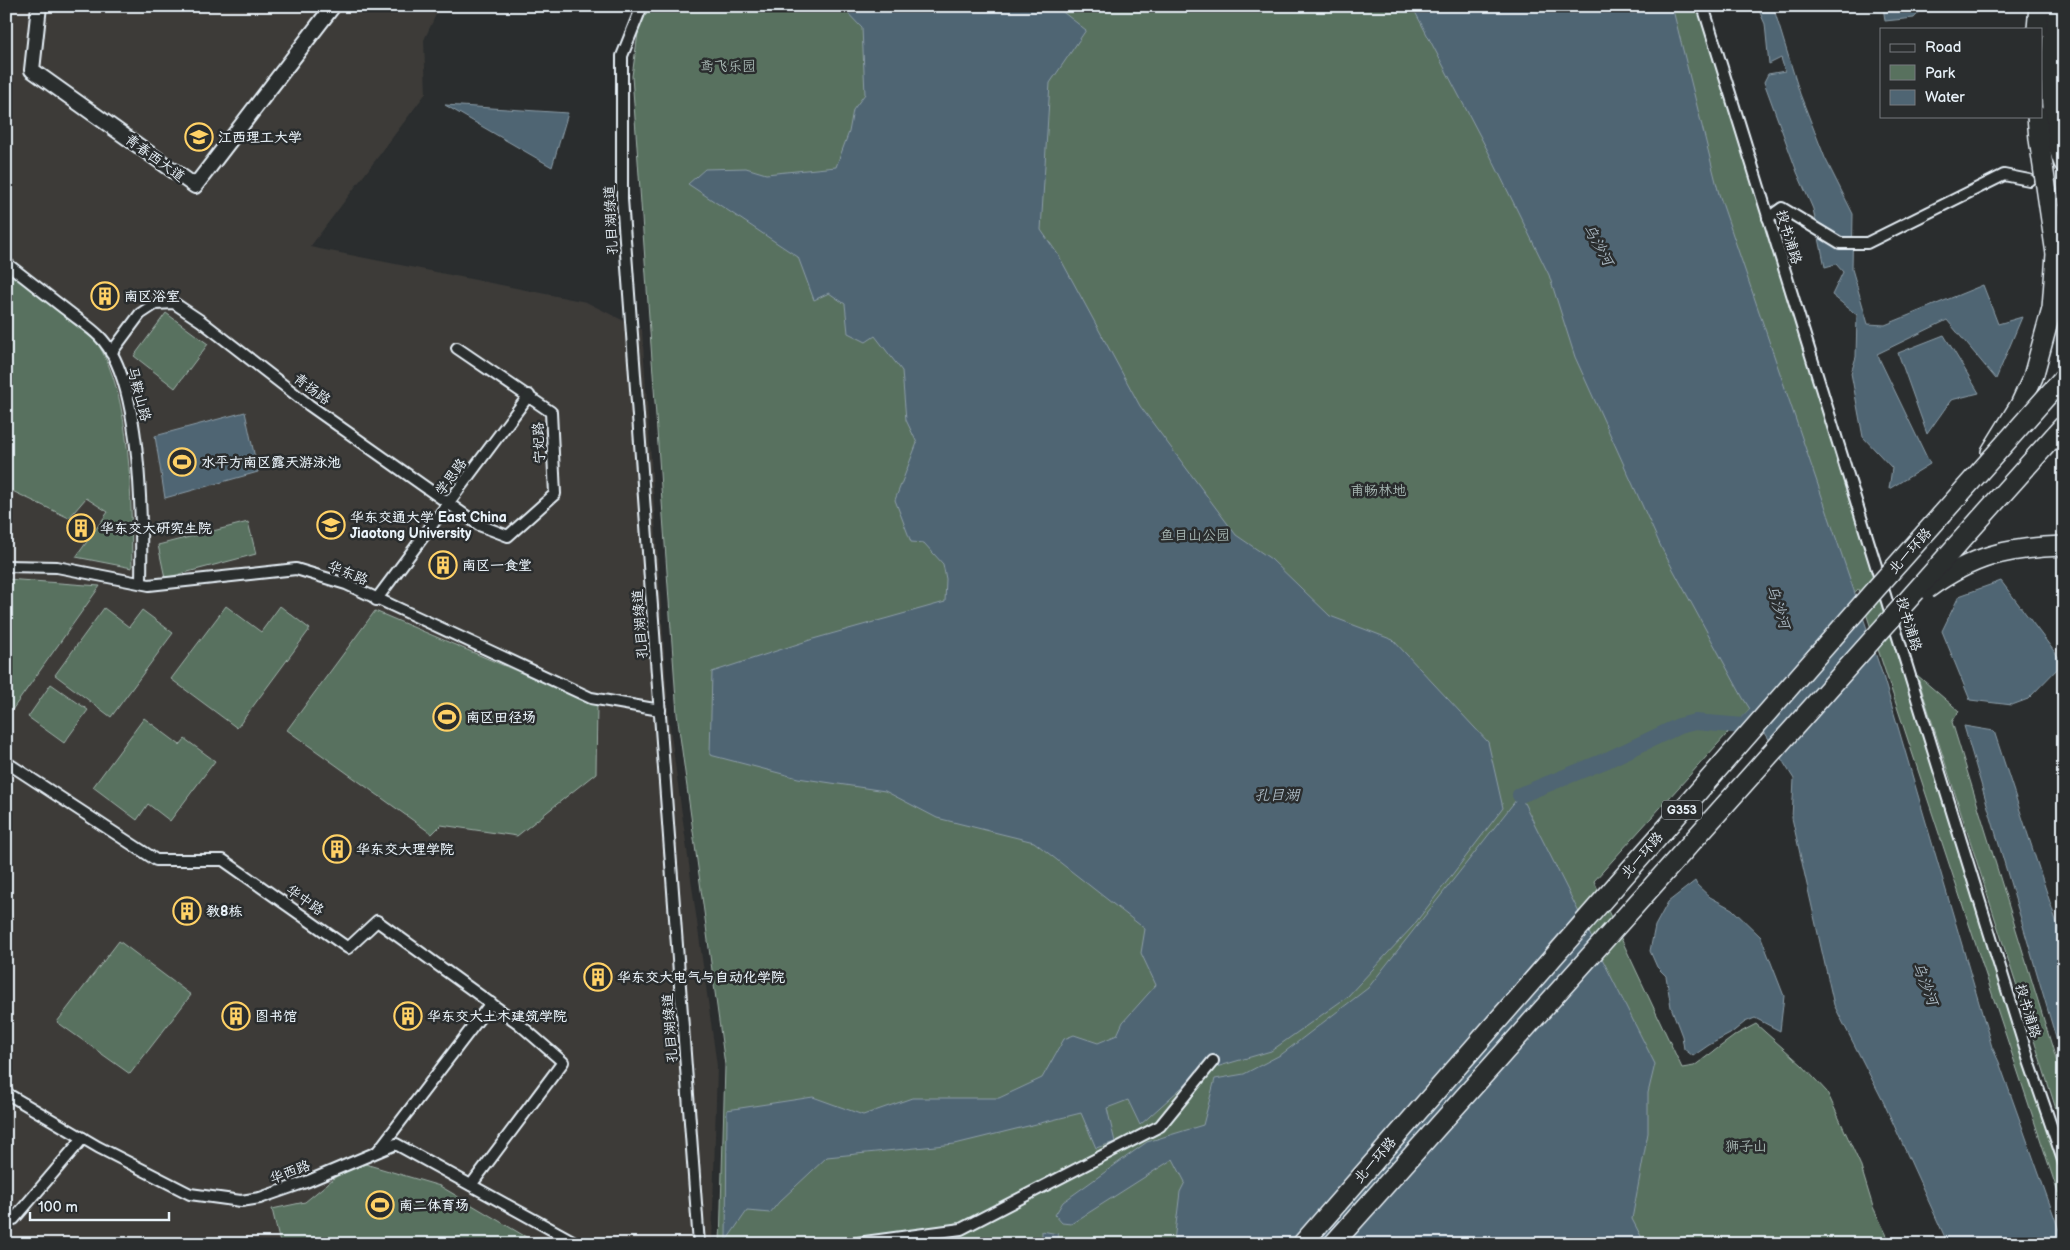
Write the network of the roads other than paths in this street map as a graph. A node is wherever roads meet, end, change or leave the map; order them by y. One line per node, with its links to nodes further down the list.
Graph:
1 (38, 6): 2 (street, 青春西大道)
2 (333, 6)
3 (642, 6): 25 (street, 孔目湖绿道)
4 (1703, 6): 11 (street, 投书浦路)
5 (2038, 6): 7 (highway)
6 (2058, 6): 9 (highway)
7 (2037, 28)
8 (2037, 118): 18 (highway, bridge)
9 (2064, 163)
10 (2029, 180): 11 (street)
11 (1768, 218): 33 (street, 投书浦路)
12 (6, 263): 14 (street, 马鞍山路)
13 (457, 348): 16 (street, 宁妃路)
14 (111, 352): 19 (street, 青扬路); 23 (street, 马鞍山路)
15 (2064, 377): 18 (highway, 北一环路 / G353, bridge)
16 (529, 395): 19 (street, 学思路); 20 (street, 宁妃路)
17 (2064, 425): 26 (highway, 北一环路 / G353, bridge)
18 (1976, 477): 39 (highway, 北一环路 / G353, bridge)
19 (448, 503): 20 (street, 青扬路); 24 (street, 学思路)
20 (508, 536)
21 (2064, 546): 26 (highway, bridge)
22 (6, 566): 23 (street, 华东路)
23 (141, 583): 24 (street, 华东路)
24 (376, 600): 25 (street, 华东路)
25 (660, 710): 37 (street, 孔目湖绿道)
26 (1798, 722): 40 (highway, 北一环路 / G353, bridge)
27 (6, 762): 28 (street, 华中路)
28 (491, 1003): 32 (street); 34 (street, 华中路)
29 (1214, 1061): 38 (street)
30 (6, 1093): 31 (street, 华西路)
31 (83, 1138): 32 (street, 华西路); 35 (street)
32 (377, 1152): 34 (street, 华西路)
33 (2064, 1163)
34 (472, 1185): 36 (street, 华西路)
35 (6, 1221)
36 (578, 1244)
37 (699, 1244)
38 (850, 1244)
39 (1302, 1244)
40 (1333, 1244)

